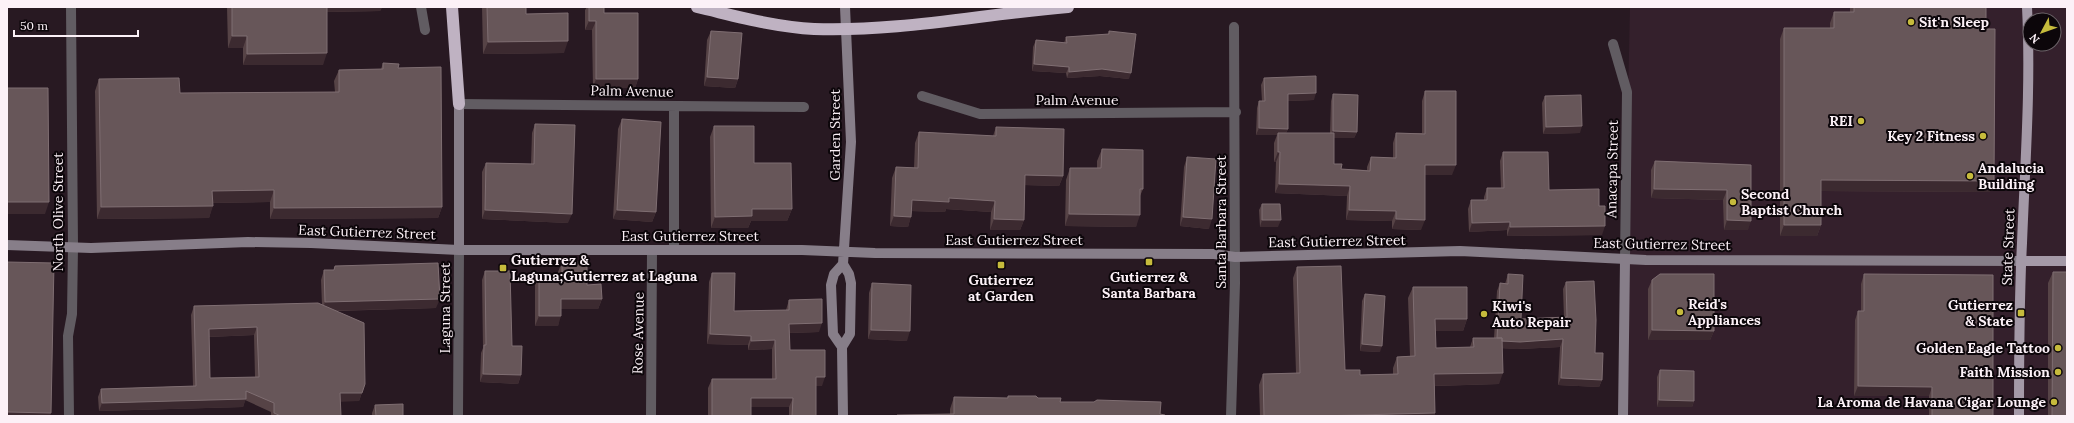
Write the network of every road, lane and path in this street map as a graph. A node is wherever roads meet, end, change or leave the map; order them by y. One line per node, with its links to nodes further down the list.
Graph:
1 (71, 7): 18 (street, North Olive Street)
2 (421, 7): 10 (street)
3 (452, 7): 13 (highway)
4 (697, 7): 8 (highway)
5 (844, 7): 8 (main road, Garden Street)
6 (1068, 7): 8 (highway)
7 (2027, 7): 25 (main road, State Street)
8 (845, 28): 22 (main road, Garden Street)
9 (1234, 28): 16 (street, Santa Barbara Street)
10 (425, 30)
11 (1613, 44): 24 (street, Anacapa Street)
12 (922, 96): 16 (street, Palm Avenue)
13 (459, 104): 14 (street, Palm Avenue); 19 (main road, Laguna Street)
14 (674, 106): 15 (street, Palm Avenue); 21 (street)
15 (804, 107)
16 (1236, 112): 23 (street, Santa Barbara Street)
17 (7, 245): 18 (main road, East Gutierrez Street)
18 (73, 247): 19 (main road, East Gutierrez Street); 29 (street, North Olive Street)
19 (459, 250): 20 (main road, East Gutierrez Street); 30 (street, Laguna Street)
20 (652, 250): 21 (main road, East Gutierrez Street); 31 (street, Rose Avenue)
21 (674, 250): 22 (main road, East Gutierrez Street)
22 (844, 252): 23 (main road, East Gutierrez Street); 27 (main road, Garden Street)
23 (1235, 257): 24 (main road, East Gutierrez Street); 33 (street, Santa Barbara Street)
24 (1625, 260): 25 (main road, East Gutierrez Street); 34 (main road, Anacapa Street)
25 (2021, 261): 26 (main road); 35 (main road, State Street)
26 (2067, 261)
27 (843, 264): 28 (main road, Garden Street); 28 (main road, Garden Street)
28 (842, 347): 32 (main road, Garden Street)
29 (69, 416)
30 (458, 416)
31 (651, 416)
32 (843, 416)
33 (1231, 416)
34 (1623, 416)
35 (2019, 416)

